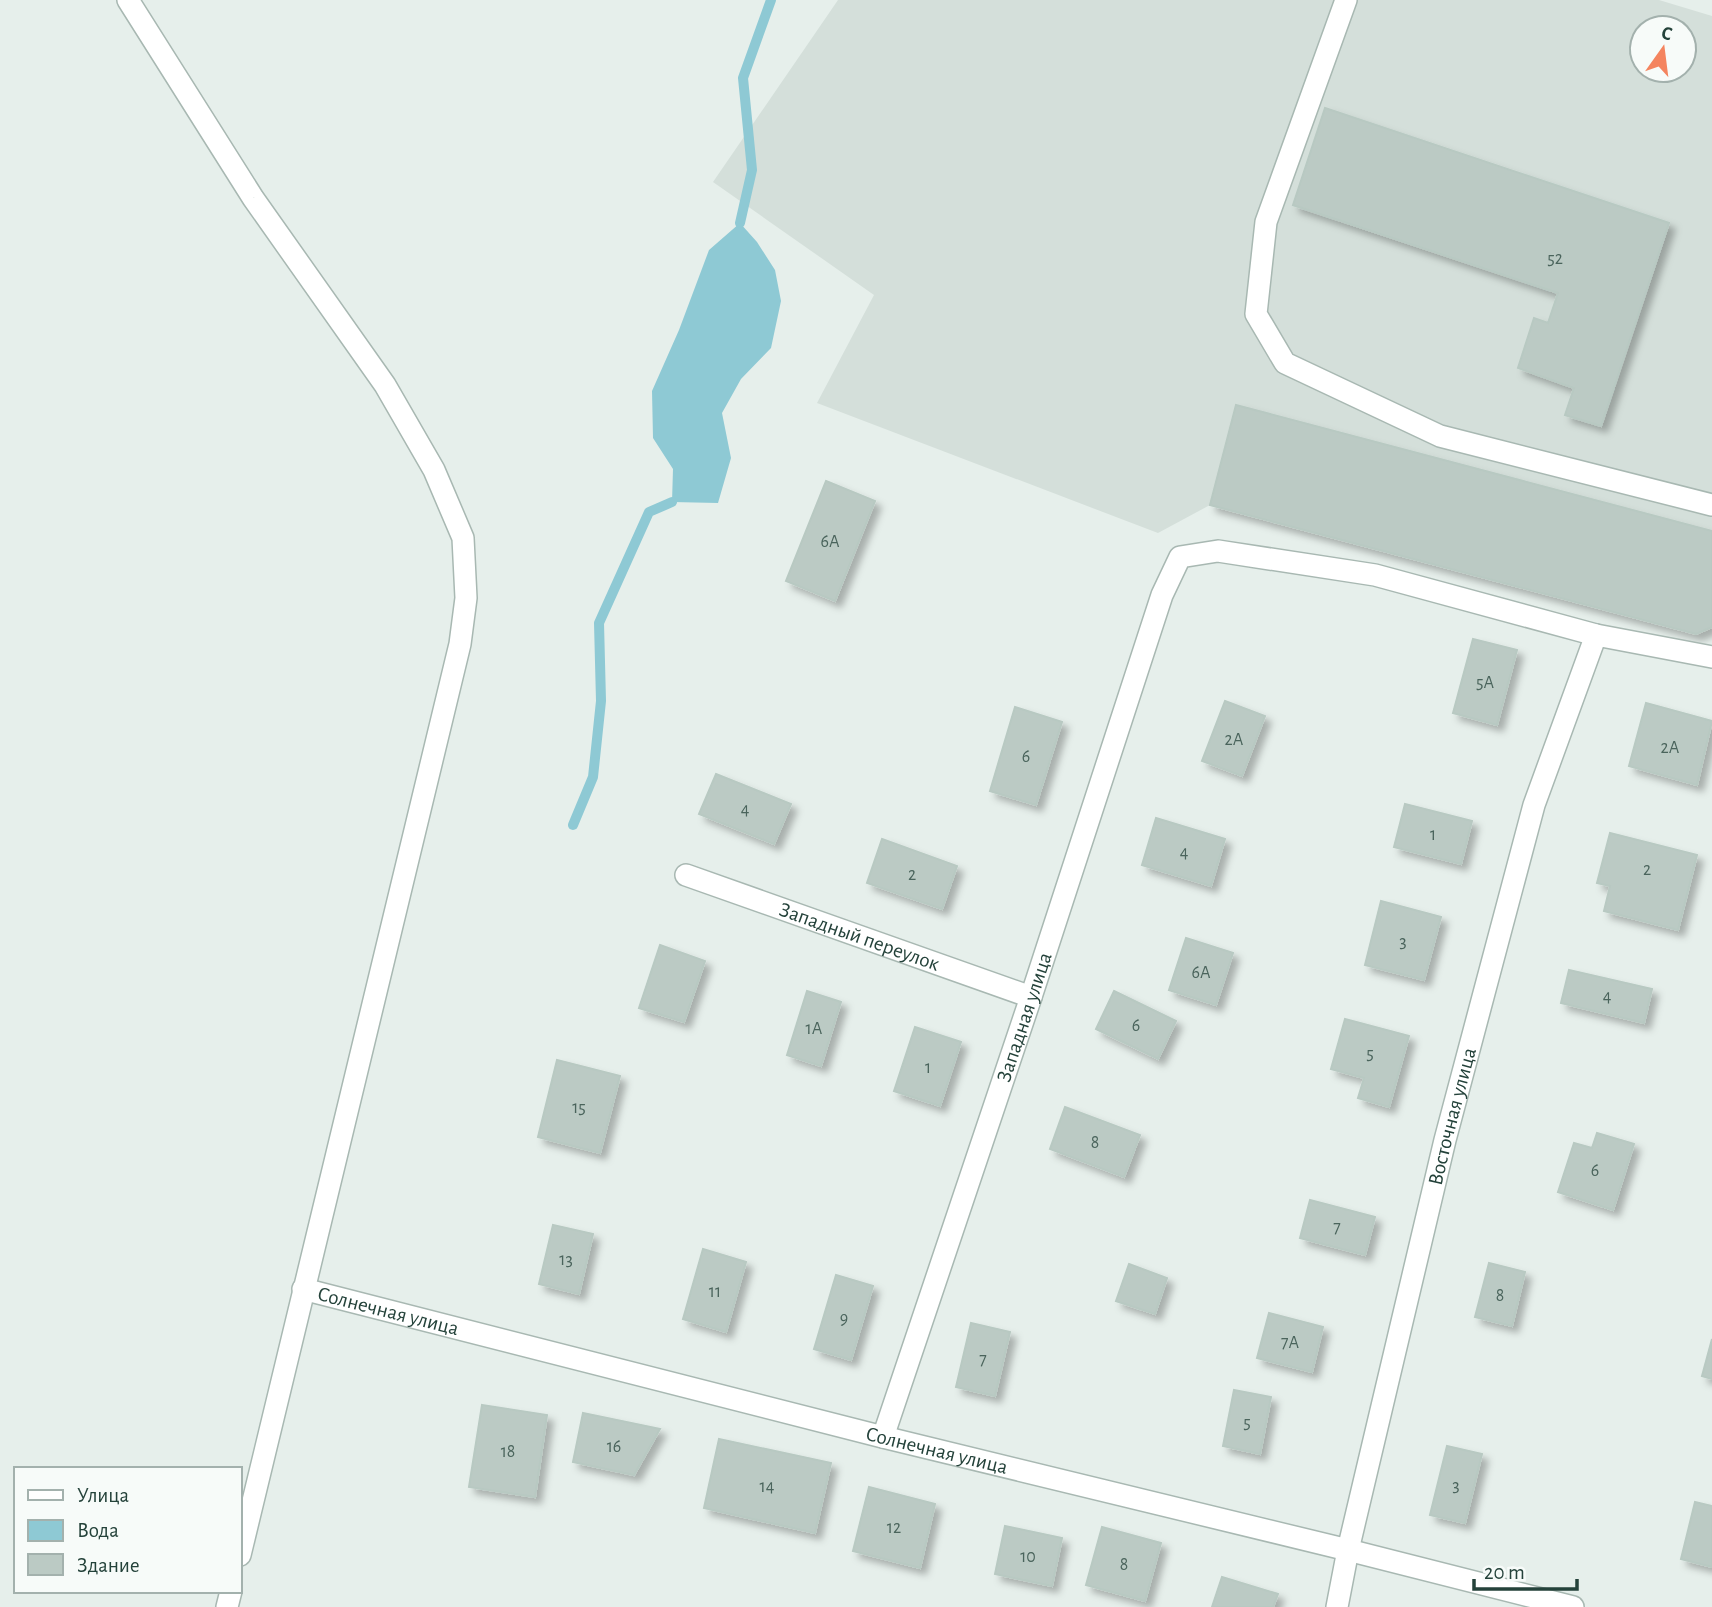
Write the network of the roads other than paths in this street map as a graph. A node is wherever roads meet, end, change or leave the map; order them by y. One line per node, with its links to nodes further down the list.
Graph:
1 (128, 0): 8 (street)
2 (1346, 0): 3 (street)
3 (1712, 505)
4 (1596, 635): 5 (street); 7 (street, Западная улица); 11 (street, Восточная улица)
5 (1712, 657)
6 (686, 875): 7 (street, Западный переулок)
7 (1031, 997): 9 (street, Западная улица)
8 (303, 1289): 9 (street, Солнечная улица); 10 (street)
9 (883, 1437): 11 (street, Солнечная улица)
10 (242, 1547)
11 (1348, 1550): 12 (street, Восточная улица); 13 (street, Солнечная улица)
12 (1337, 1607)
13 (1573, 1607)

